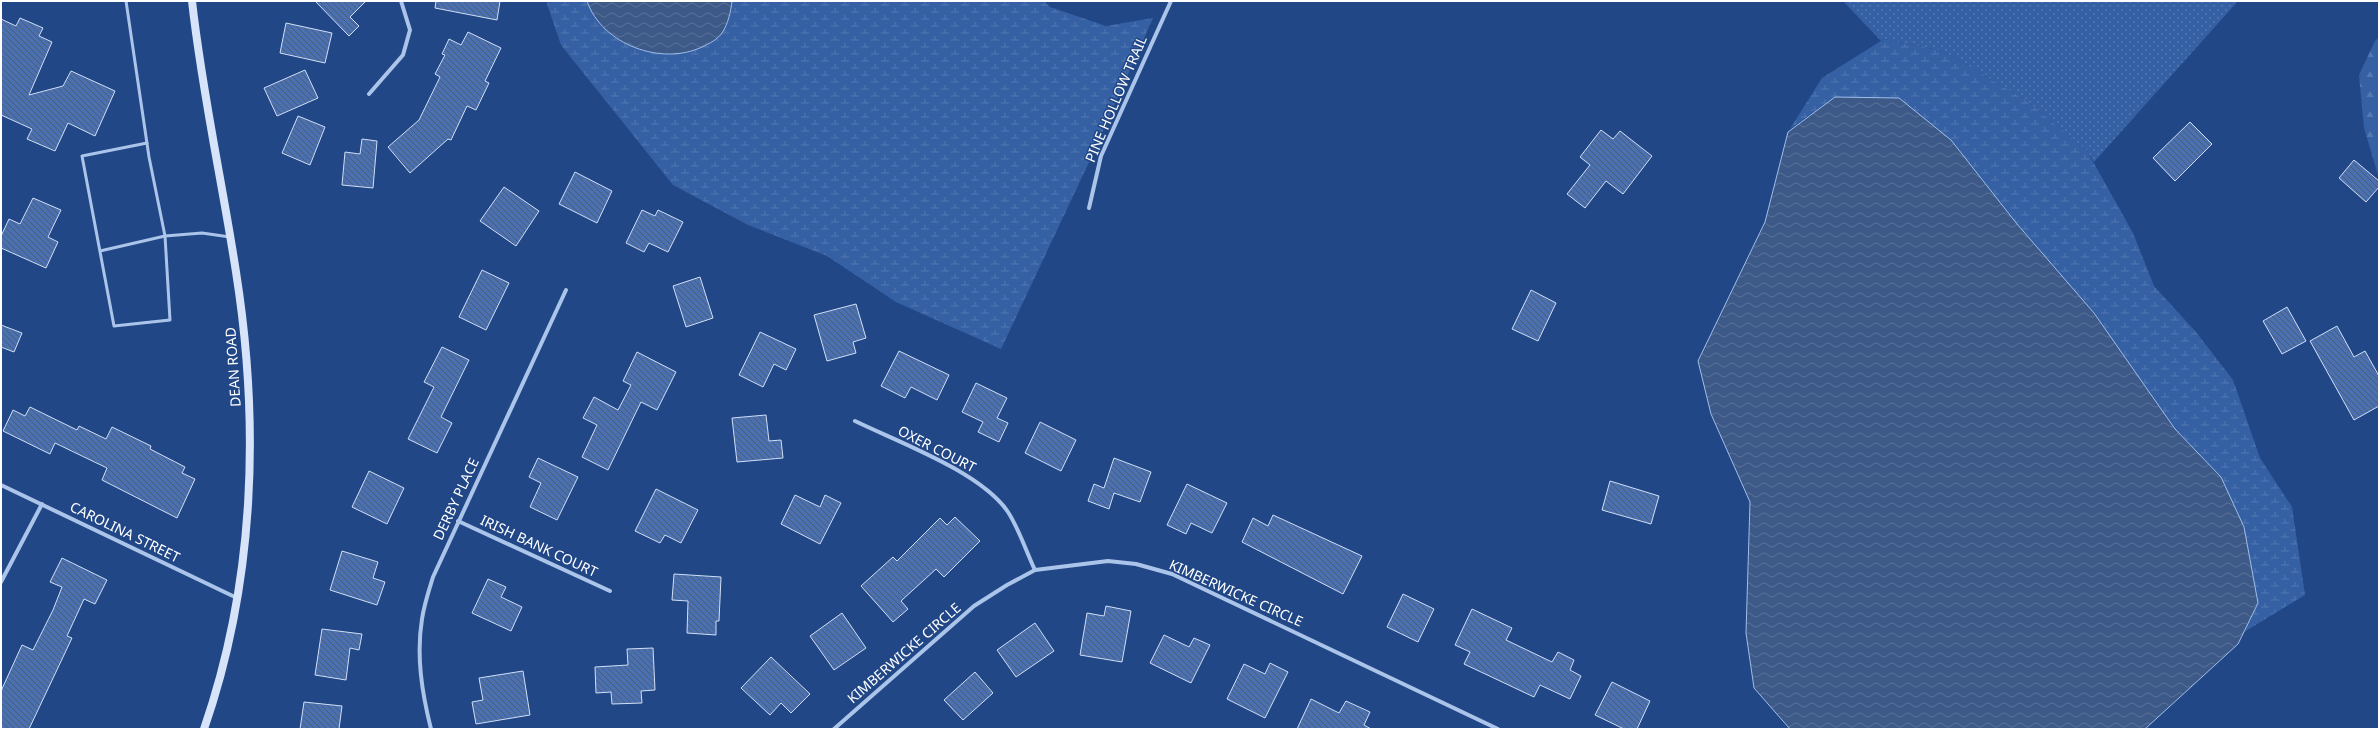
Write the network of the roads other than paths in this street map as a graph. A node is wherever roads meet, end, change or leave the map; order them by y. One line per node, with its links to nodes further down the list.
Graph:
1 (126, 1): 6 (lane)
2 (192, 1): 9 (main road, DEAN ROAD)
3 (401, 1): 5 (street)
4 (1171, 1): 7 (street, PINE HOLLOW TRAIL)
5 (369, 94)
6 (147, 143): 8 (lane); 10 (lane)
7 (1089, 208)
8 (165, 236): 9 (lane); 10 (lane); 10 (lane)
9 (230, 237): 19 (main road, DEAN ROAD)
10 (100, 251)
11 (566, 290): 15 (street, DERBY PLACE)
12 (855, 421): 16 (street, OXER COURT)
13 (1, 485): 14 (street, CAROLINA STREET)
14 (42, 504): 17 (street); 19 (street, CAROLINA STREET)
15 (458, 521): 18 (street, IRISH BANK COURT); 21 (street, DERBY PLACE)
16 (1035, 570): 22 (street, KIMBERWICKE CIRCLE); 23 (street, KIMBERWICKE CIRCLE)
17 (1, 582)
18 (610, 591)
19 (238, 598): 20 (main road, DEAN ROAD)
20 (204, 729)
21 (432, 729)
22 (834, 729)
23 (1498, 729)

